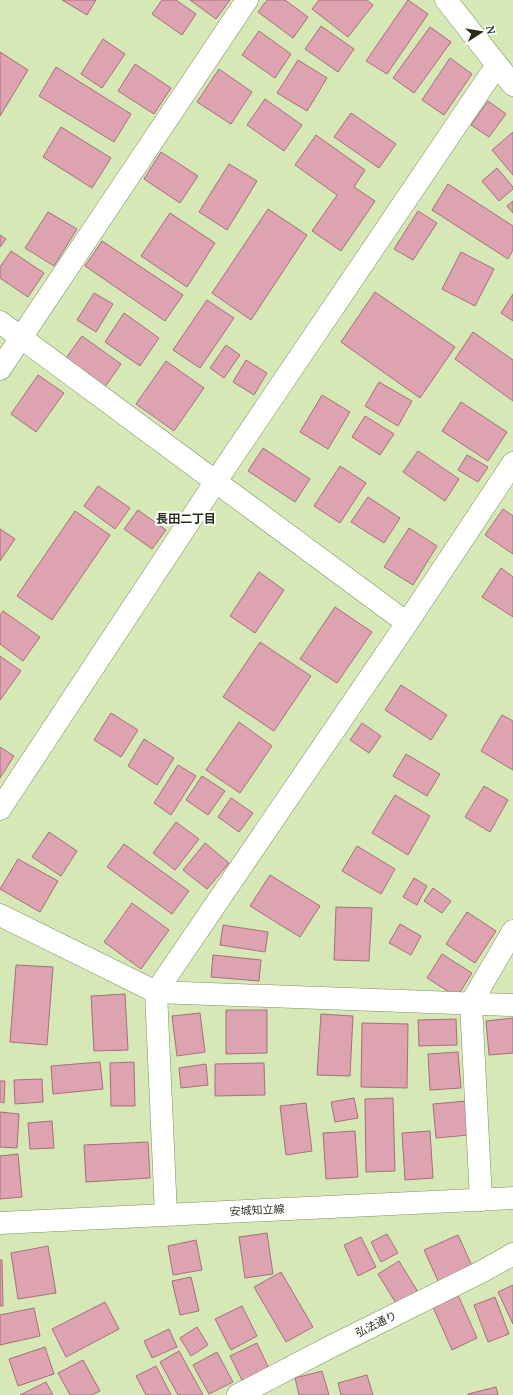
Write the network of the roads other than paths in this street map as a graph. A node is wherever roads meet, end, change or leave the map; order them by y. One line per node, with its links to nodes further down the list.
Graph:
1 (247, 0): 6 (street)
2 (446, 0): 3 (street)
3 (497, 65): 4 (street); 9 (street)
4 (513, 85)
5 (0, 322): 6 (street)
6 (21, 337): 7 (street); 9 (street)
7 (0, 370)
8 (513, 463): 10 (street)
9 (216, 481): 10 (street); 11 (street)
10 (407, 622): 14 (street)
11 (0, 809)
12 (0, 915): 14 (street)
13 (513, 931): 15 (street)
14 (156, 992): 15 (street); 19 (street)
15 (471, 1003): 16 (street); 18 (street)
16 (513, 1005)
17 (513, 1198): 18 (street, 安城知立線)
18 (481, 1200): 19 (street, 安城知立線)
19 (166, 1214): 20 (street, 安城知立線)
20 (0, 1222)
21 (513, 1254): 22 (street, 弘法通り)
22 (238, 1395)

